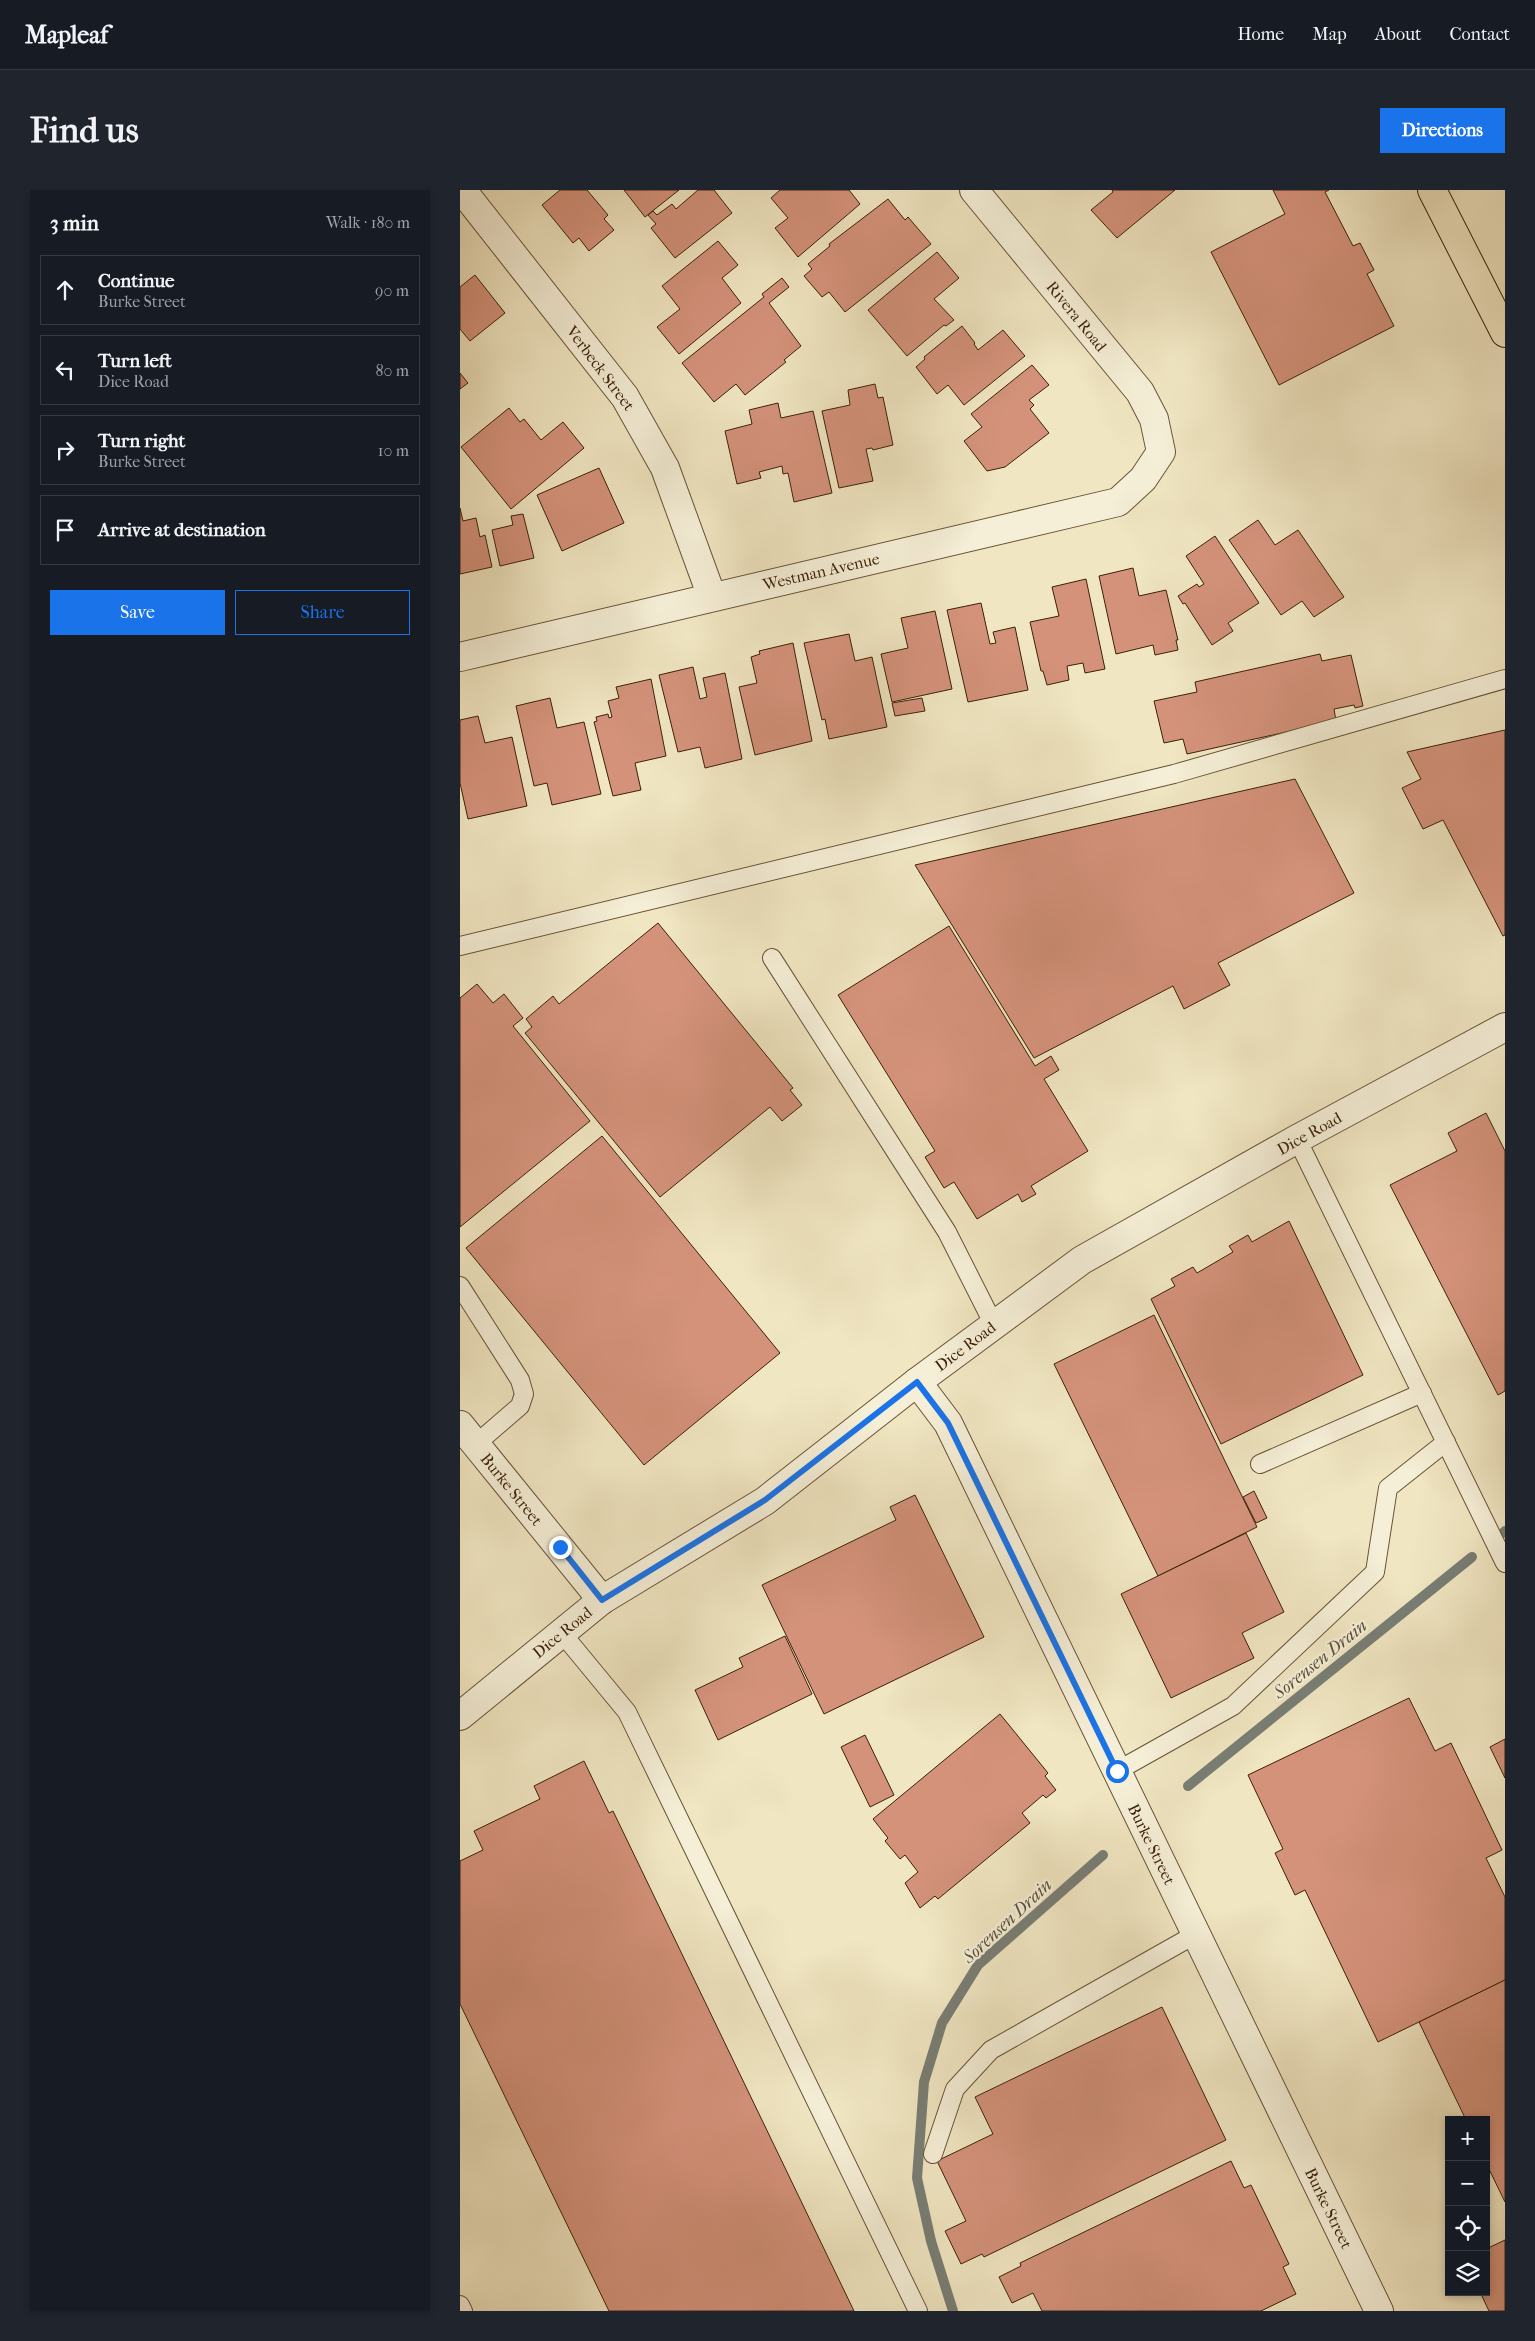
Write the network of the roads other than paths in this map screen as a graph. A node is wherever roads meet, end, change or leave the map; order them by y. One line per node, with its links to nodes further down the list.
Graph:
1 (974, 190): 5 (street, Rivera Road)
2 (1432, 190): 4 (main road)
3 (465, 194): 6 (street, Verbeck Street)
4 (1505, 332)
5 (1161, 452): 6 (street, Westman Avenue)
6 (712, 597): 7 (street, Westman Avenue)
7 (460, 657)
8 (1505, 679): 9 (lane)
9 (460, 946)
10 (772, 958): 14 (lane)
11 (1505, 1027): 12 (street, Dice Road)
12 (1297, 1139): 14 (street, Dice Road); 16 (lane)
13 (460, 1286): 17 (lane)
14 (994, 1324): 15 (street, Dice Road)
15 (917, 1382): 21 (street, Dice Road); 24 (street, Burke Street)
16 (1422, 1393): 18 (lane); 19 (lane)
17 (468, 1435): 21 (street, Burke Street)
18 (1446, 1442): 20 (lane); 24 (lane)
19 (1260, 1464)
20 (1505, 1563)
21 (602, 1600): 22 (street, Dice Road)
22 (562, 1632): 23 (street, Dice Road); 29 (lane)
23 (460, 1716)
24 (1117, 1771): 25 (street, Burke Street)
25 (1196, 1934): 26 (lane); 30 (street, Burke Street)
26 (933, 2154)
27 (460, 2305): 28 (lane)
28 (463, 2311)
29 (918, 2311)
30 (1379, 2311)

